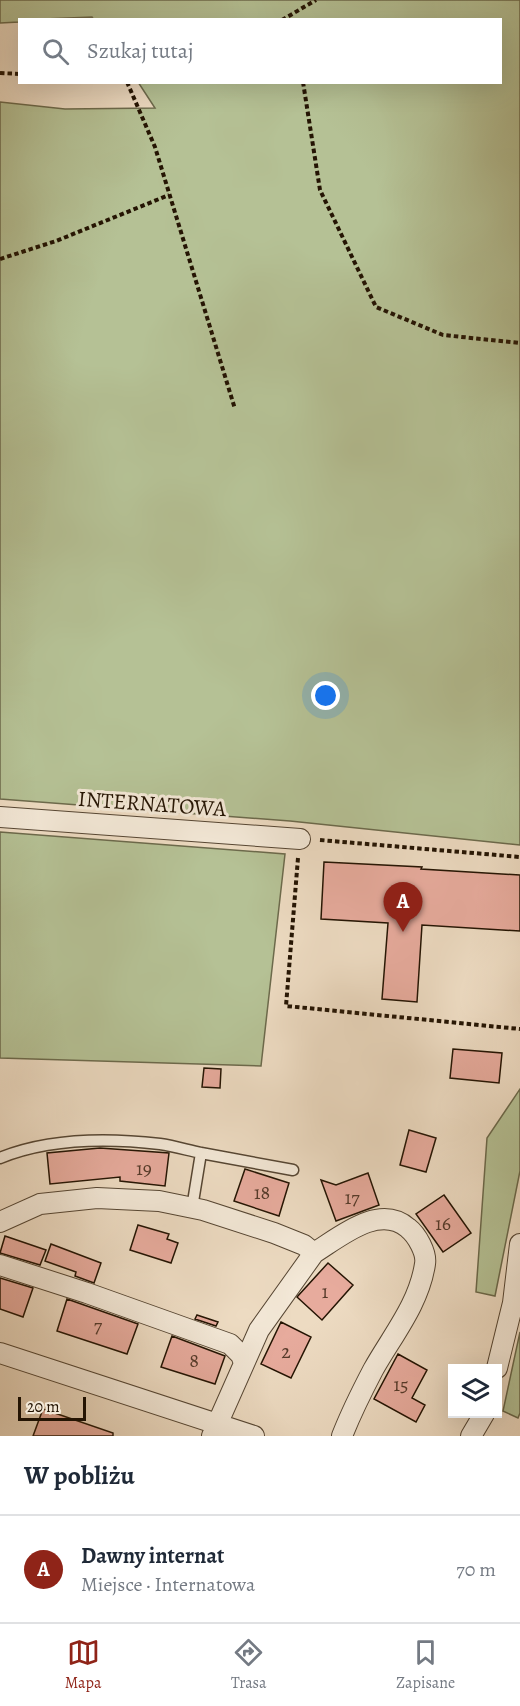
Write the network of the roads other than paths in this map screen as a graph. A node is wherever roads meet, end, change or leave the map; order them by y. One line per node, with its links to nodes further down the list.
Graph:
1 (0, 817): 2 (street, INTERNATOWA)
2 (300, 838)
3 (201, 1153): 4 (lane); 5 (lane); 6 (lane)
4 (0, 1158)
5 (293, 1170)
6 (192, 1208): 7 (street); 9 (street)
7 (0, 1222)
8 (520, 1244): 13 (street)
9 (314, 1253): 12 (street); 17 (street)
10 (0, 1265): 12 (street)
11 (0, 1353): 15 (street)
12 (244, 1363): 15 (street)
13 (498, 1364)
14 (481, 1418): 18 (street)
15 (215, 1430): 16 (street)
16 (254, 1436)
17 (342, 1436)
18 (471, 1436)

